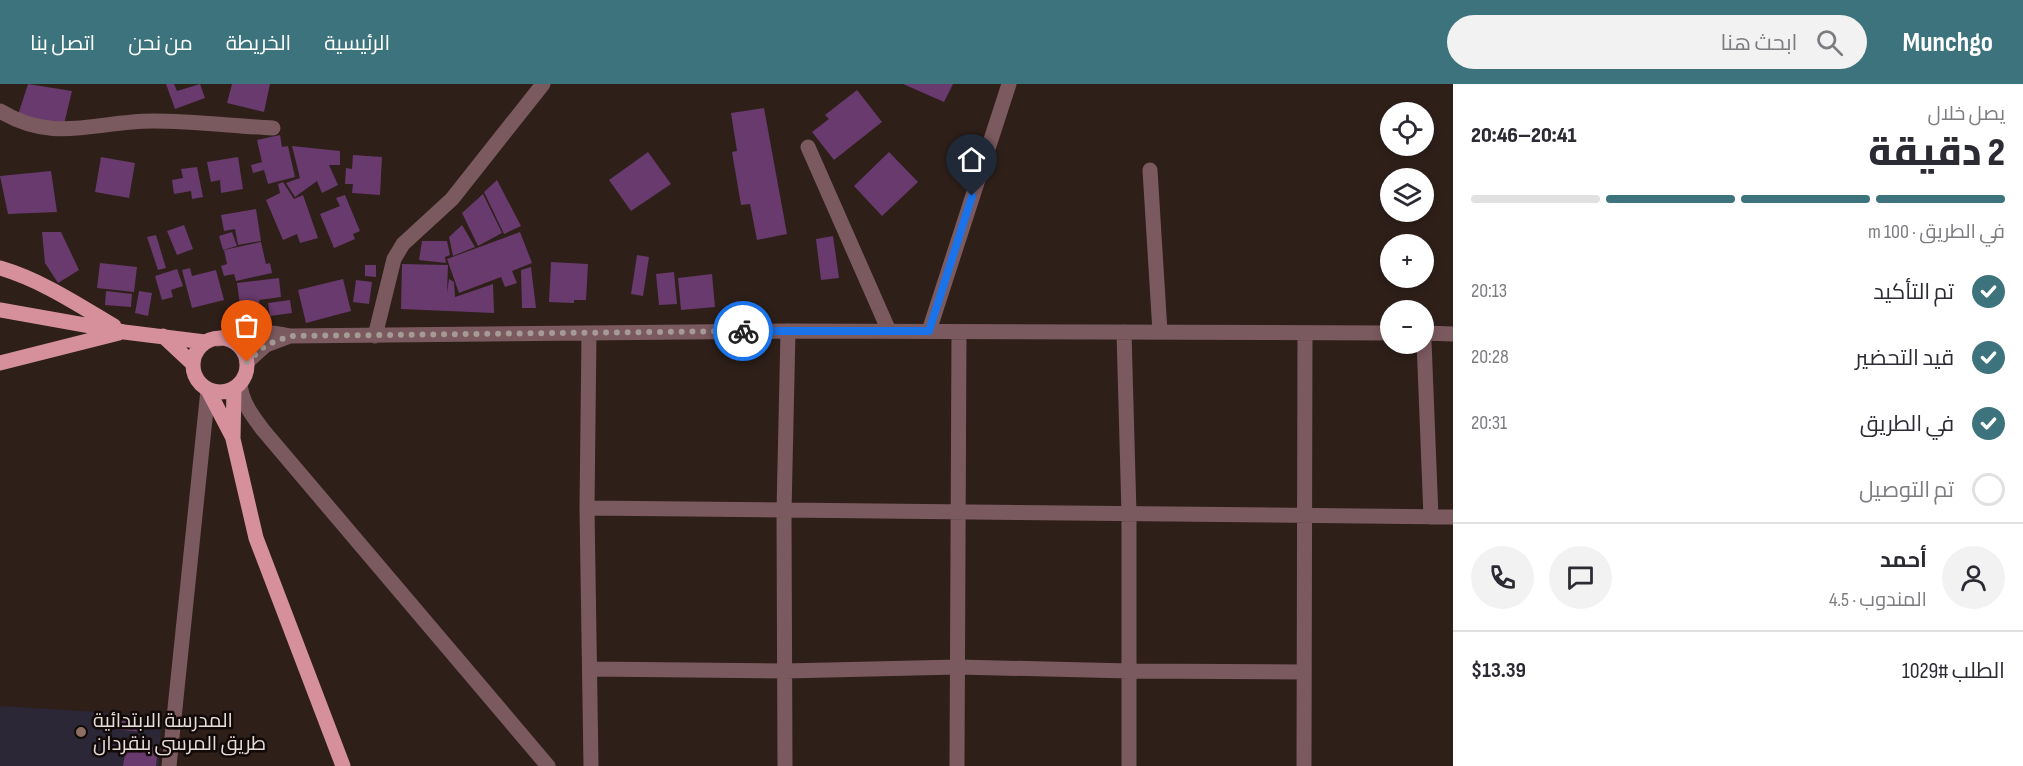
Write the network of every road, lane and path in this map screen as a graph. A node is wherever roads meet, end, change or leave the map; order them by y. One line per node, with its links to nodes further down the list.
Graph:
1 (543, 84): 23 (street)
2 (1009, 84): 11 (street)
3 (0, 111): 4 (street)
4 (273, 128)
5 (808, 147): 10 (street)
6 (1150, 170): 15 (street)
7 (0, 267): 12 (main road)
8 (0, 310): 12 (main road)
9 (788, 331): 10 (street); 19 (street); 34 (street)
10 (889, 331): 11 (street)
11 (929, 331): 13 (street)
12 (124, 332): 21 (main road); 27 (main road)
13 (959, 332): 14 (street); 33 (street)
14 (1124, 332): 15 (street); 35 (street)
15 (1160, 332): 16 (street)
16 (1305, 333): 17 (street); 36 (street)
17 (1380, 333)
18 (1434, 333): 20 (street)
19 (589, 334): 23 (street); 32 (street)
20 (1453, 334)
21 (163, 336): 24 (main road); 28 (main road)
22 (290, 336): 23 (street); 24 (street); 26 (street)
23 (375, 336)
24 (212, 341): 26 (main road); 28 (main road)
25 (1425, 354): 37 (street)
26 (247, 362): 29 (main road)
27 (0, 363)
28 (193, 364): 30 (main road)
29 (237, 386): 30 (main road); 31 (main road); 46 (street)
30 (208, 390): 31 (main road); 44 (street)
31 (233, 439): 45 (main road)
32 (587, 508): 34 (street); 40 (street)
33 (958, 511): 34 (street); 35 (street); 39 (street)
34 (784, 512): 41 (street)
35 (1129, 514): 36 (street); 42 (street)
36 (1303, 516): 37 (street); 43 (street)
37 (1431, 517): 38 (street)
38 (1453, 517)
39 (958, 667): 41 (street); 42 (street); 49 (street)
40 (590, 669): 41 (street); 47 (street)
41 (785, 671): 48 (street)
42 (1130, 672): 43 (street); 50 (street)
43 (1304, 672): 51 (street)
44 (169, 766)
45 (343, 766)
46 (548, 766)
47 (591, 766)
48 (785, 766)
49 (957, 766)
50 (1129, 766)
51 (1304, 766)

